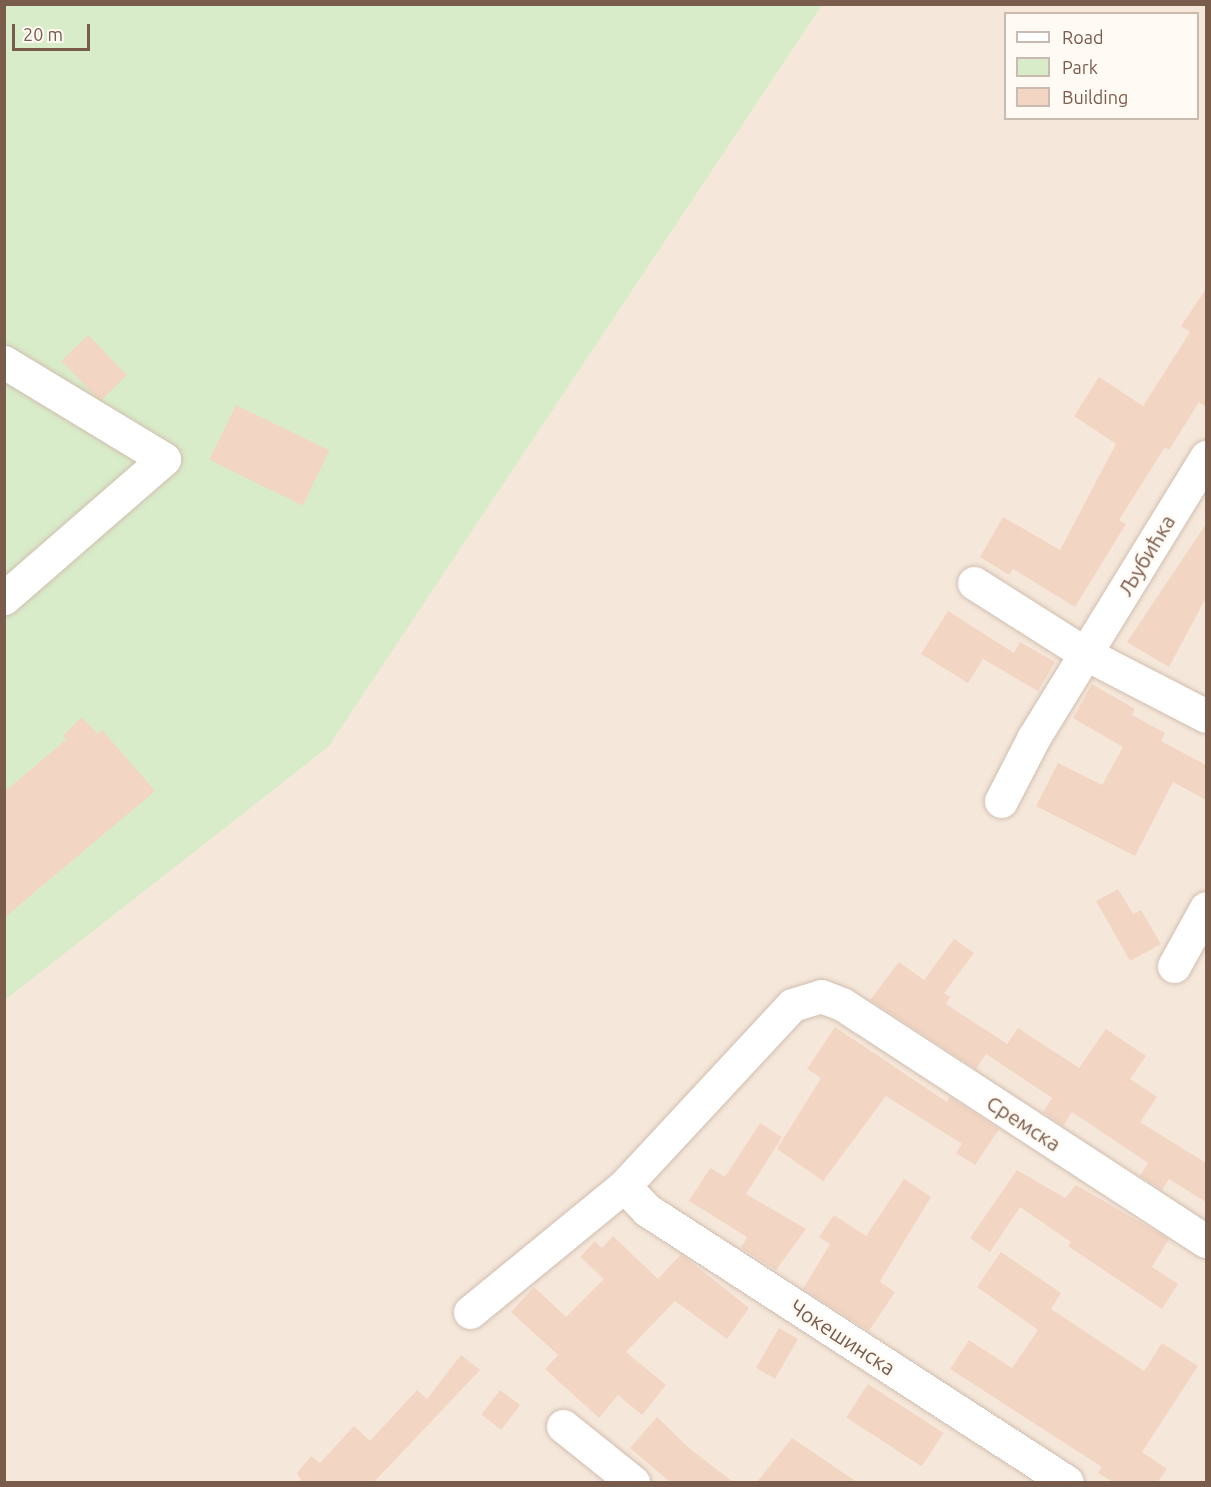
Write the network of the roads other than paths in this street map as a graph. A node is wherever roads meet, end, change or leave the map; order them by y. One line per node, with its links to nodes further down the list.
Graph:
1 (4, 362): 4 (street)
2 (1206, 457): 5 (street, Љубићка)
3 (974, 583): 5 (street)
4 (4, 598)
5 (1086, 654): 6 (street); 7 (street, Љубићка)
6 (1206, 716)
7 (1001, 801)
8 (1206, 908): 9 (street)
9 (1174, 966)
10 (624, 1186): 11 (street, Сремска); 12 (street); 15 (street, Чокешинска)
11 (1206, 1241)
12 (470, 1312)
13 (563, 1426): 14 (street)
14 (633, 1482)
15 (1067, 1482)

